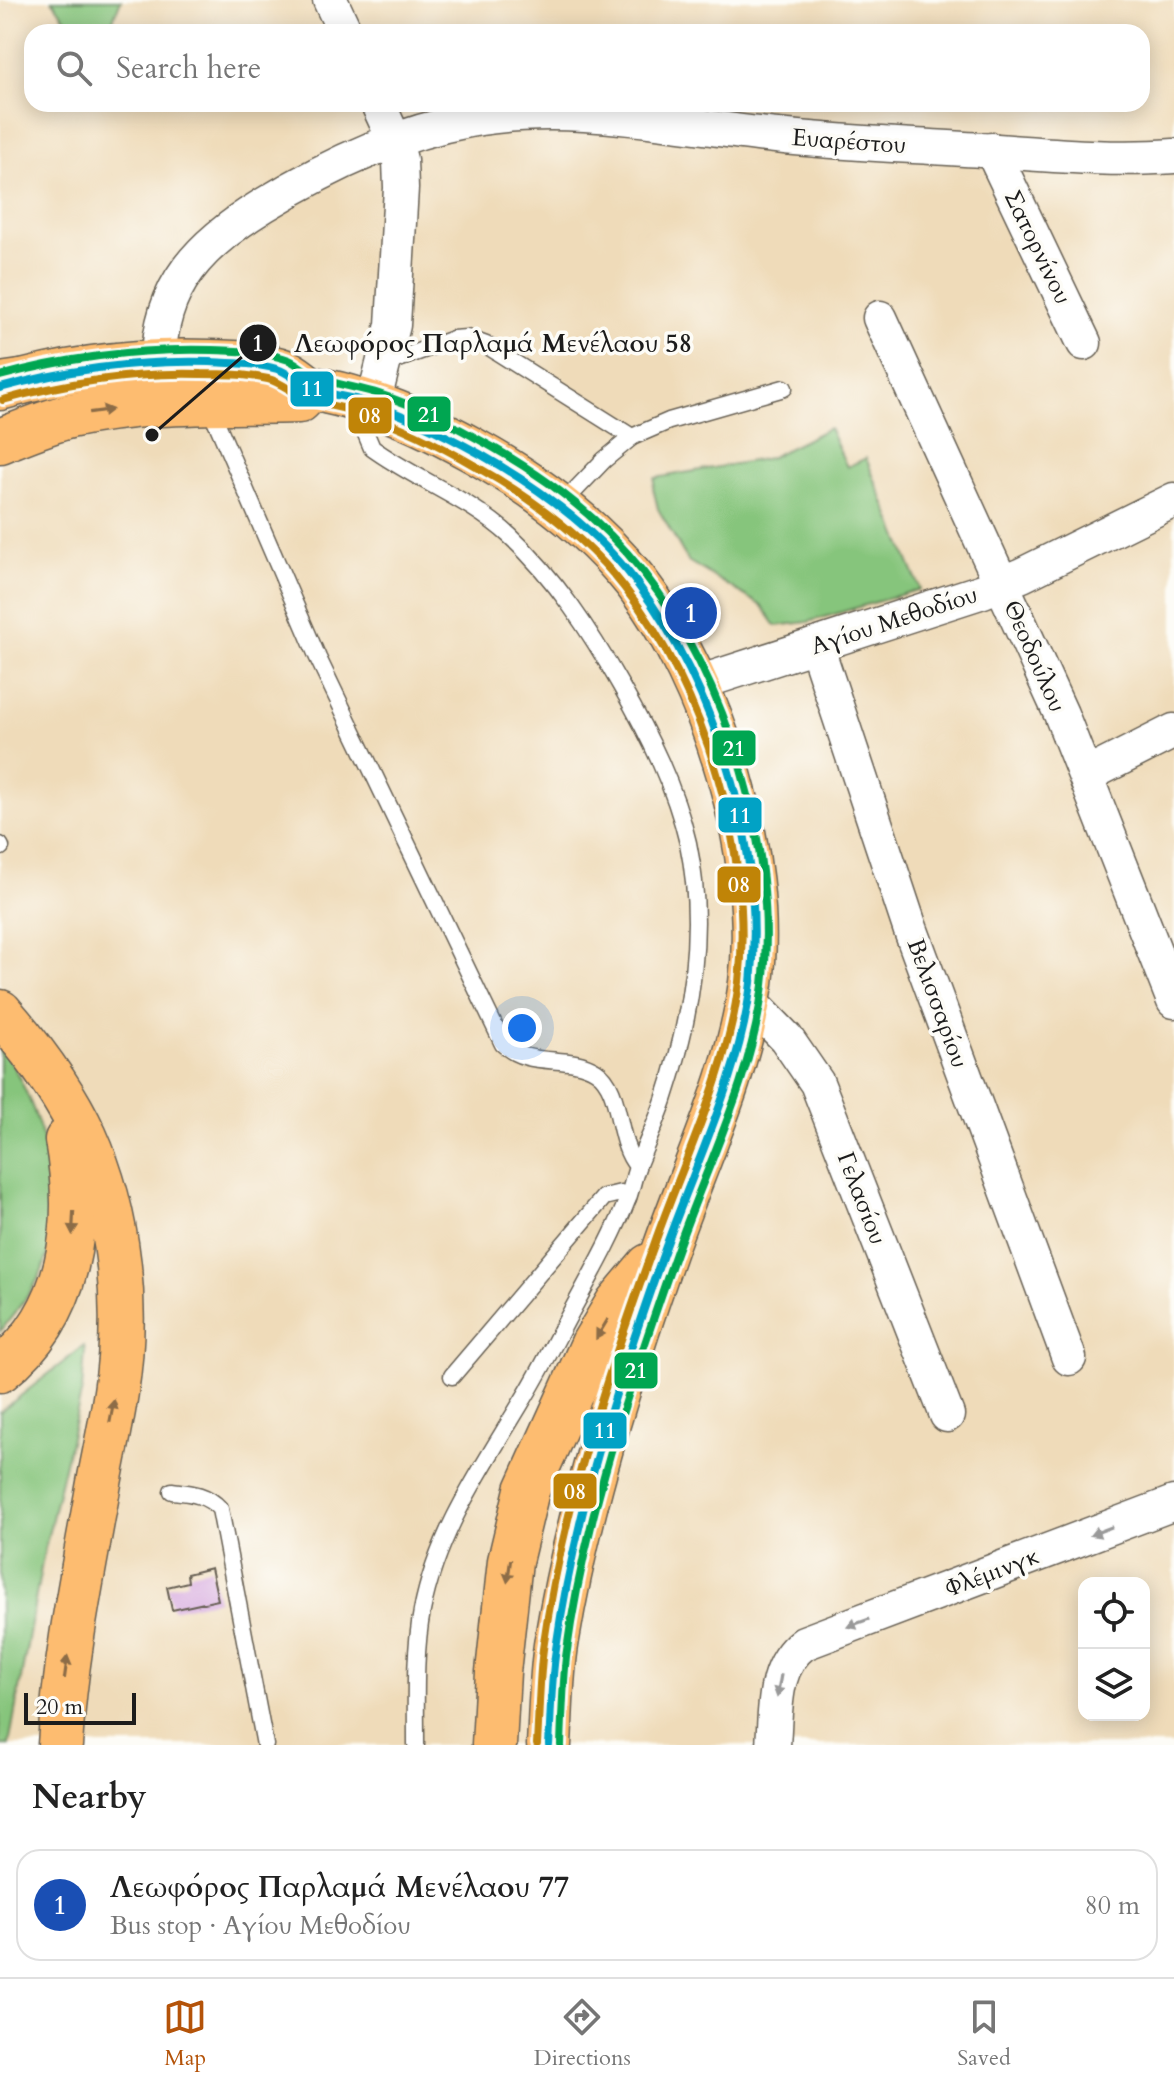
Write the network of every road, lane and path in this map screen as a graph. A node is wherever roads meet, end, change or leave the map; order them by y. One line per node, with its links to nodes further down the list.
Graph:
1 (330, 0): 2 (street)
2 (341, 24)
3 (382, 112): 4 (street)
4 (395, 141): 5 (street, Ευαρέστου); 9 (street, Ευαρέστου); 10 (street)
5 (992, 150): 6 (street, Ευαρέστου); 8 (street, Σατορνίνου)
6 (1174, 156)
7 (880, 318): 19 (street, Θεοδούλου)
8 (1084, 343)
9 (159, 362): 11 (main road); 13 (main road)
10 (379, 384): 13 (main road); 15 (lane); 18 (main road); 30 (lane)
11 (7, 385)
12 (784, 388): 15 (lane)
13 (311, 389): 14 (main road)
14 (208, 403): 16 (main road, one-way to 14); 30 (lane)
15 (632, 437): 18 (lane)
16 (0, 441)
17 (1174, 500): 19 (street, Αγίου Μεθοδίου)
18 (560, 507): 21 (main road)
19 (1003, 584): 20 (street, Αγίου Μεθοδίου); 23 (street, Θεοδούλου)
20 (816, 645): 21 (street, Αγίου Μεθοδίου); 33 (street, Βελισσαρίου)
21 (695, 684): 26 (main road)
22 (1174, 731): 23 (street)
23 (1087, 775): 24 (street, Θεοδούλου)
24 (1165, 948): 27 (street, Θεοδούλου)
25 (0, 976): 29 (main road)
26 (748, 999): 32 (main road); 36 (street, Γελασίου)
27 (1174, 1001)
28 (0, 1012): 29 (main road)
29 (51, 1079): 34 (main road, one-way to 34); 39 (main road, one-way to 29)
30 (637, 1166): 31 (lane)
31 (628, 1198): 35 (lane); 41 (lane)
32 (666, 1246): 42 (main road, one-way to 42); 43 (main road)
33 (1069, 1358)
34 (0, 1370)
35 (452, 1376)
36 (947, 1415)
37 (172, 1491): 40 (lane)
38 (1174, 1503): 44 (street, Φλέμινγκ, one-way to 44)
39 (60, 1745)
40 (265, 1745)
41 (416, 1745)
42 (494, 1745)
43 (549, 1745)
44 (773, 1745)

